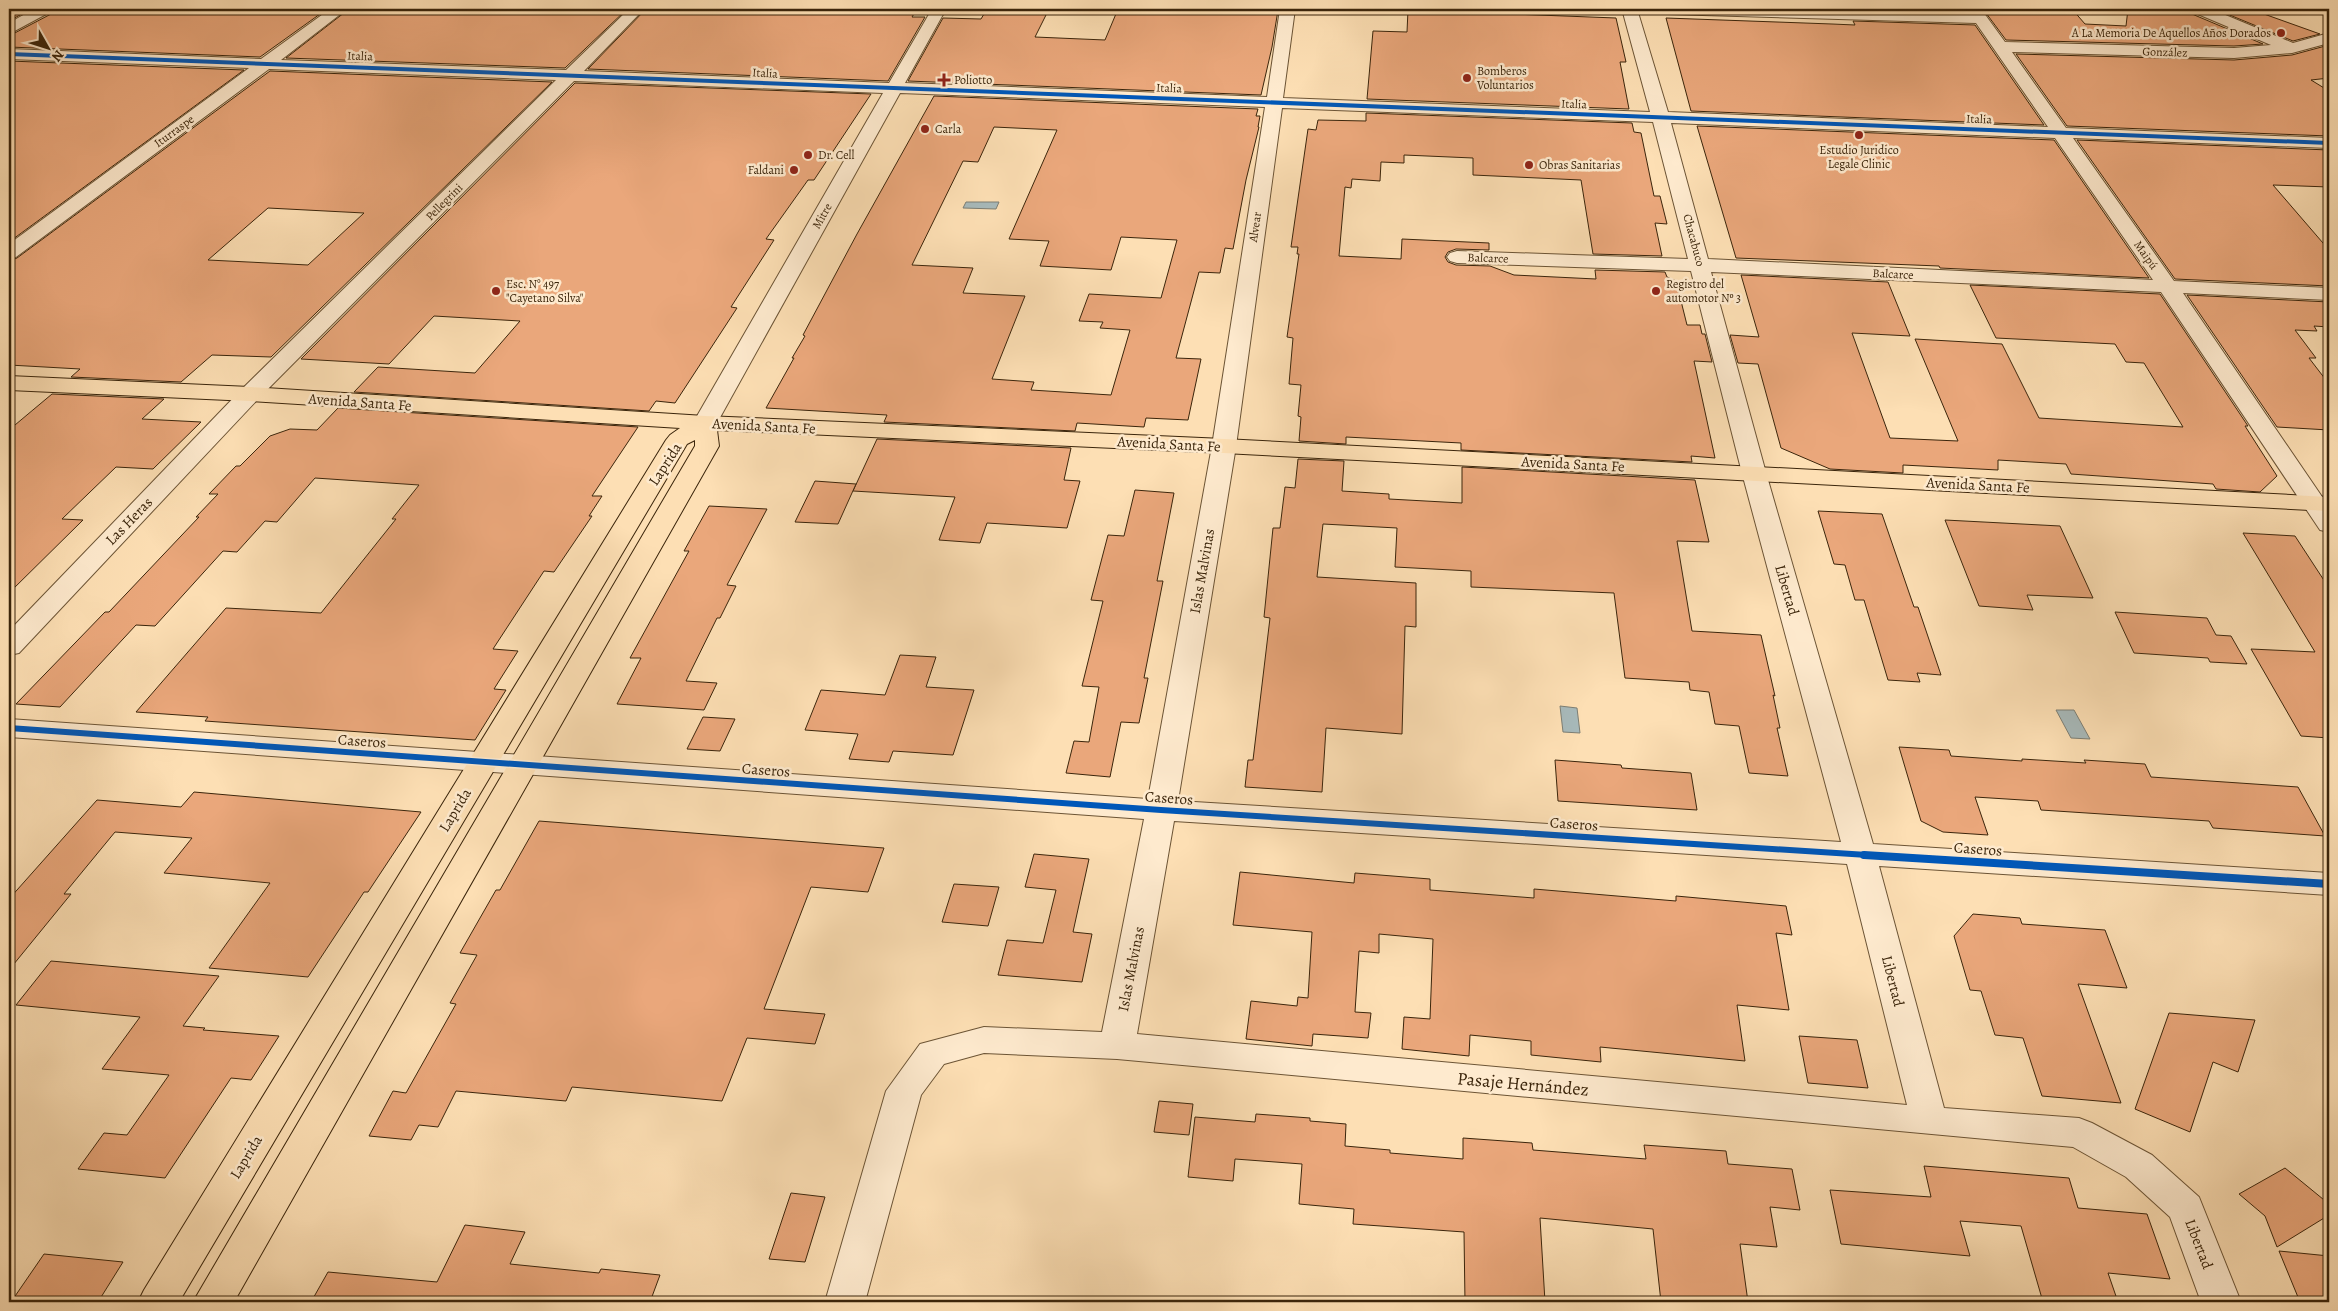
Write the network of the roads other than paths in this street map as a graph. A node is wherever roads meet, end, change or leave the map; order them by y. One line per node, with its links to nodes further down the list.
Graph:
1 (44, 9): 10 (street)
2 (339, 9): 16 (street, Iturraspe)
3 (637, 9): 17 (street, Pellegrini)
4 (940, 9): 18 (street, Mitre)
5 (1288, 9): 19 (street, Alvear)
6 (1630, 9): 20 (street, Chacabuco)
7 (1668, 9): 9 (street)
8 (2198, 9): 13 (street)
9 (1977, 14): 12 (street, Maipú)
10 (9, 29)
11 (2329, 38): 13 (street, González)
12 (2000, 47): 13 (street, González); 21 (street, Maipú)
13 (2297, 47): 15 (street)
14 (9, 54): 16 (street, Italia)
15 (2320, 54)
16 (265, 64): 17 (street, Italia); 23 (street, Iturraspe)
17 (572, 76): 18 (street, Italia); 29 (street, Pellegrini)
18 (894, 90): 19 (street, Italia); 30 (street, Mitre)
19 (1273, 103): 20 (street, Italia); 31 (street, Alvear)
20 (1661, 119): 21 (street, Italia); 25 (street, Chacabuco)
21 (2060, 133): 22 (street, Italia); 26 (street, Maipú)
22 (2329, 143)
23 (9, 252)
24 (1456, 256): 25 (street, Balcarce)
25 (1700, 265): 26 (street, Balcarce); 32 (street, Chacabuco)
26 (2168, 287): 27 (street, Balcarce); 33 (street, Maipú)
27 (2329, 294)
28 (9, 383): 29 (main road, Avenida Santa Fe)
29 (250, 394): 30 (main road, Avenida Santa Fe); 35 (street, Las Heras)
30 (705, 424): 31 (main road, Avenida Santa Fe); 37 (main road, Laprida); 38 (main road, Laprida)
31 (1224, 446): 32 (main road, Avenida Santa Fe); 39 (street, Islas Malvinas)
32 (1754, 473): 33 (main road, Avenida Santa Fe); 40 (street, Libertad)
33 (2322, 504): 34 (street, Maipú)
34 (2329, 525)
35 (9, 646)
36 (9, 728): 37 (street, Caseros)
37 (483, 763): 38 (street, Caseros); 44 (main road, Laprida)
38 (522, 766): 39 (street, Caseros); 45 (main road, Laprida)
39 (1161, 810): 40 (street, Caseros); 42 (street, Islas Malvinas)
40 (1860, 854): 41 (street, Caseros); 43 (street, Libertad)
41 (2329, 884)
42 (1117, 1046): 43 (street, Pasaje Hernández); 46 (street)
43 (1929, 1121): 47 (street, Libertad)
44 (158, 1302)
45 (213, 1302)
46 (845, 1302)
47 (2221, 1302)

